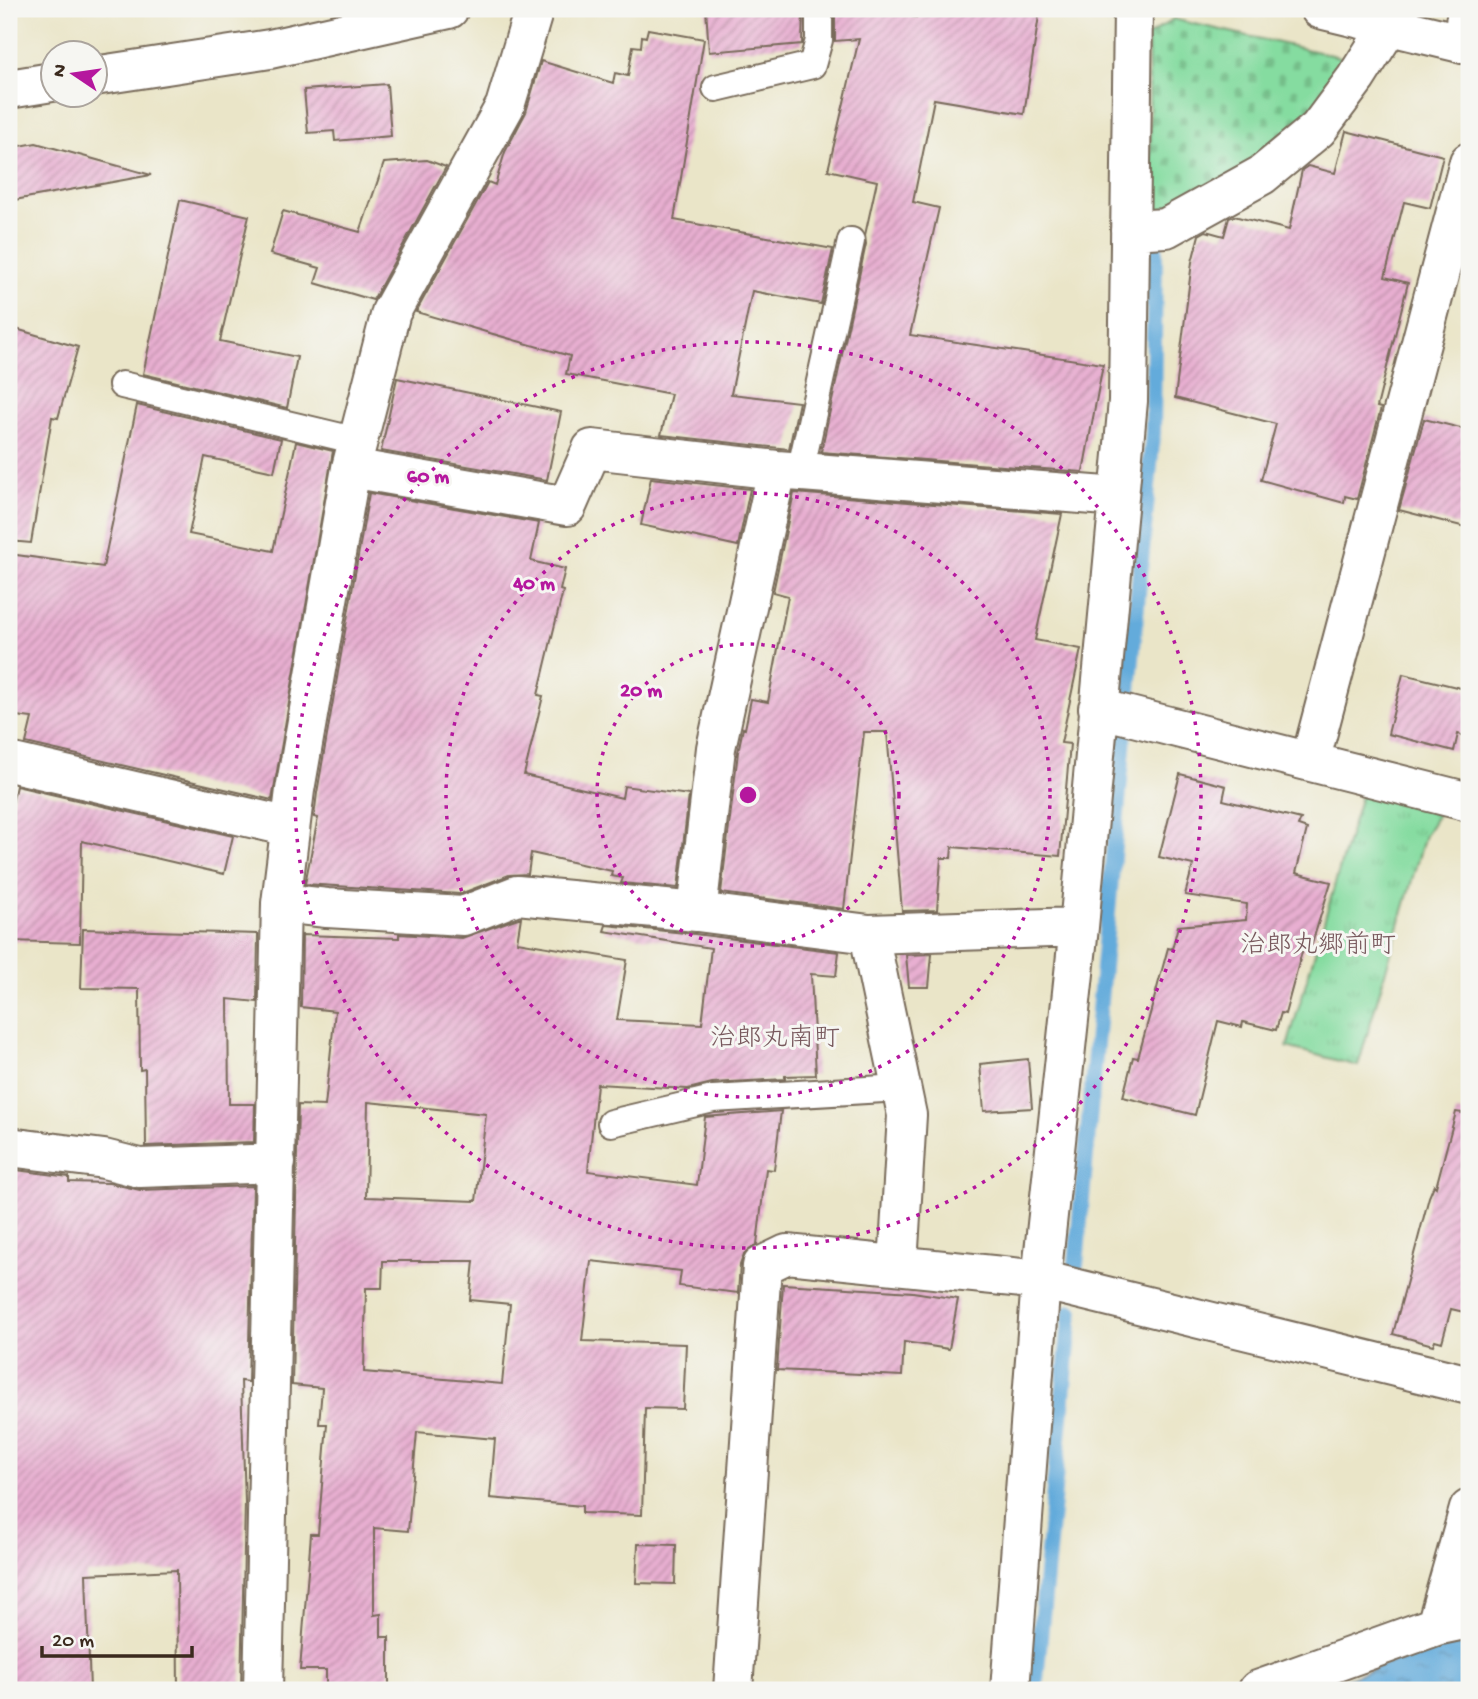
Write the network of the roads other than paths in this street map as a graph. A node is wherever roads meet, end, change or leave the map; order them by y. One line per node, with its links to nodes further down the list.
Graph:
1 (449, 9): 8 (street)
2 (534, 9): 16 (street)
3 (819, 9): 10 (lane)
4 (1133, 9): 13 (street)
5 (1320, 9): 6 (street)
6 (1389, 26): 7 (street); 13 (street)
7 (1466, 33)
8 (108, 74)
9 (38, 84): 11 (street)
10 (716, 88)
11 (9, 89)
12 (1469, 162): 21 (street)
13 (1130, 230): 18 (street)
14 (851, 241): 17 (lane)
15 (122, 385): 16 (lane)
16 (354, 454): 17 (street); 23 (street)
17 (789, 471): 18 (street); 25 (street)
18 (1119, 496): 19 (street)
19 (1098, 708): 21 (street); 26 (street)
20 (9, 762): 23 (street)
21 (1310, 762): 22 (street)
22 (1469, 802)
23 (290, 827): 24 (street)
24 (281, 902): 25 (street); 31 (street)
25 (696, 912): 27 (street)
26 (1079, 927): 27 (street); 33 (street)
27 (869, 934): 28 (street)
28 (901, 1088): 29 (lane); 32 (street)
29 (611, 1123)
30 (9, 1147): 31 (street)
31 (276, 1163): 37 (street)
32 (898, 1265): 33 (street); 38 (street)
33 (1041, 1280): 34 (street); 39 (street)
34 (1469, 1384)
35 (1469, 1509): 36 (street)
36 (1453, 1622): 40 (street)
37 (263, 1690)
38 (733, 1690)
39 (1010, 1690)
40 (1258, 1690)

